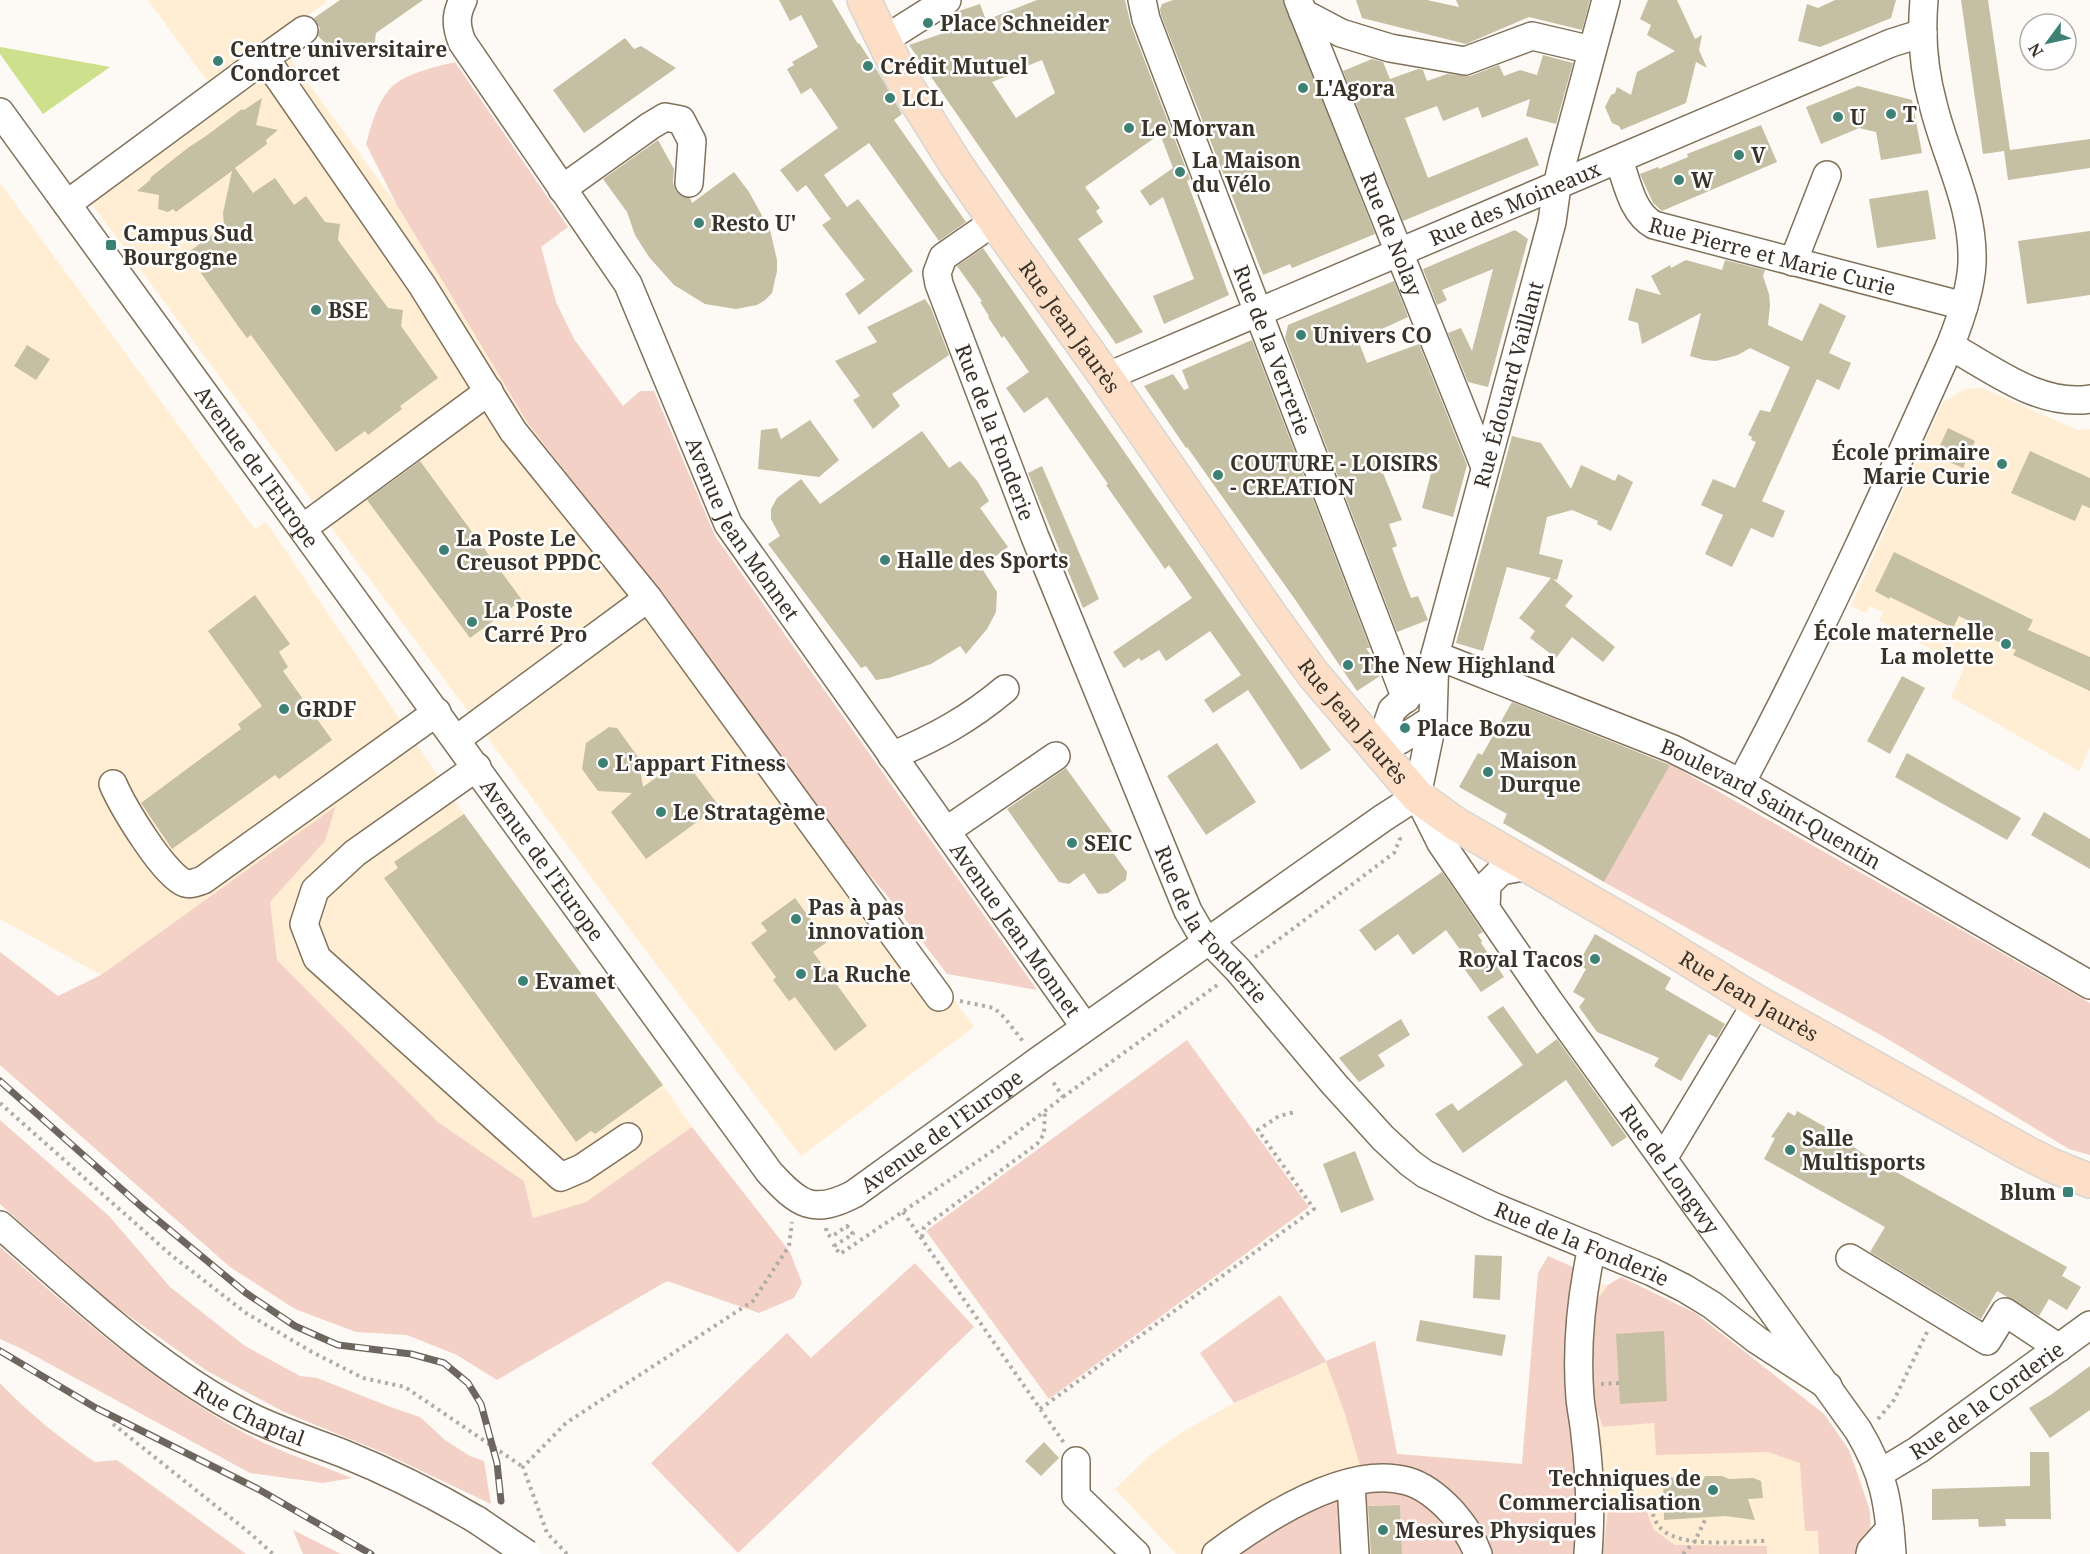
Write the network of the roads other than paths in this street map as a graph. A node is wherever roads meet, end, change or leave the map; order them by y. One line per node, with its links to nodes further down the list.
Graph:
1 (463, 0): 18 (street, Avenue Jean Monnet)
2 (864, 0): 10 (main road, Rue Jean Jaurès)
3 (947, 0): 10 (street)
4 (1142, 0): 24 (street, Rue de la Verrerie)
5 (1606, 0): 11 (street, Rue Édouard Vaillant)
6 (1924, 0): 9 (street)
7 (1301, 7): 11 (street); 21 (street, Rue de Nolay)
8 (304, 30): 12 (street)
9 (1923, 33): 14 (street, Rue des Moineaux); 23 (street)
10 (884, 40): 20 (main road, Rue Jean Jaurès)
11 (1592, 50): 17 (street, Rue Édouard Vaillant)
12 (265, 58): 19 (street); 27 (street)
13 (0, 112): 19 (street, Avenue de l'Europe)
14 (1619, 160): 17 (street, Rue des Moineaux); 22 (street, Rue Pierre et Marie Curie)
15 (1827, 175): 22 (street)
16 (689, 183): 18 (street)
17 (1557, 186): 21 (street, Rue des Moineaux); 29 (street, Rue Édouard Vaillant)
18 (562, 189): 40 (street, Avenue Jean Monnet)
19 (67, 204): 30 (street, Avenue de l'Europe)
20 (995, 221): 26 (main road, Rue Jean Jaurès); 49 (street, Rue de la Fonderie)
21 (1400, 252): 24 (street, Rue des Moineaux); 29 (street, Rue de Nolay)
22 (1793, 262): 23 (street, Rue Pierre et Marie Curie)
23 (1964, 306): 25 (street)
24 (1258, 312): 26 (street, Rue des Moineaux); 34 (street, Rue de la Verrerie)
25 (1950, 346): 28 (street); 43 (street)
26 (1106, 377): 37 (main road, Rue Jean Jaurès)
27 (489, 391): 30 (street); 31 (street)
28 (2090, 399)
29 (1485, 466): 32 (street, Rue Édouard Vaillant)
30 (303, 528): 35 (street, Avenue de l'Europe)
31 (648, 598): 38 (street); 51 (street)
32 (1434, 664): 34 (street); 36 (street, Rue Édouard Vaillant); 43 (street, Boulevard Saint-Quentin)
33 (1005, 689): 40 (street)
34 (1399, 704): 37 (street); 39 (street)
35 (437, 712): 38 (street, Avenue de l'Europe); 44 (street)
36 (1433, 719): 39 (street); 45 (street, Rue Édouard Vaillant)
37 (1351, 720): 39 (main road, Rue Jean Jaurès)
38 (457, 739): 42 (street, Avenue de l'Europe)
39 (1378, 751): 45 (main road, Rue Jean Jaurès)
40 (892, 756): 46 (street, Avenue Jean Monnet)
41 (1056, 756): 46 (street)
42 (477, 767): 53 (street, Avenue de l'Europe); 54 (street)
43 (1741, 783): 50 (street, Boulevard Saint-Quentin)
44 (113, 784)
45 (1418, 796): 47 (main road, Rue Jean Jaurès); 48 (street, Rue de Longwy); 49 (street, Avenue de l'Europe)
46 (946, 831): 53 (street, Avenue Jean Monnet)
47 (1528, 866): 48 (street); 52 (main road, Rue Jean Jaurès)
48 (1486, 908): 55 (street, Rue de Longwy)
49 (1209, 940): 53 (street, Avenue de l'Europe); 58 (street, Rue de la Fonderie)
50 (2090, 985)
51 (944, 998)
52 (1757, 1002): 55 (street); 56 (main road, Rue Jean Jaurès)
53 (1085, 1027)
54 (628, 1137)
55 (1664, 1157): 62 (street, Rue de Longwy)
56 (2090, 1181)
57 (0, 1225): 67 (street, Rue Chaptal, bridge)
58 (1592, 1247): 62 (street, Rue de la Fonderie); 72 (street)
59 (1850, 1258): 61 (street)
60 (2090, 1325): 61 (street, Rue de la Corderie)
61 (2059, 1348): 64 (street, Rue de la Corderie)
62 (1828, 1386): 64 (street, Rue de Longwy)
63 (1076, 1461): 68 (street)
64 (1880, 1473): 66 (street, Rue de Longwy)
65 (1351, 1483): 69 (street); 70 (street); 71 (street)
66 (1891, 1542): 73 (street)
67 (527, 1554)
68 (1136, 1554)
69 (1216, 1554)
70 (1355, 1554)
71 (1479, 1554)
72 (1588, 1554)
73 (1870, 1554)

